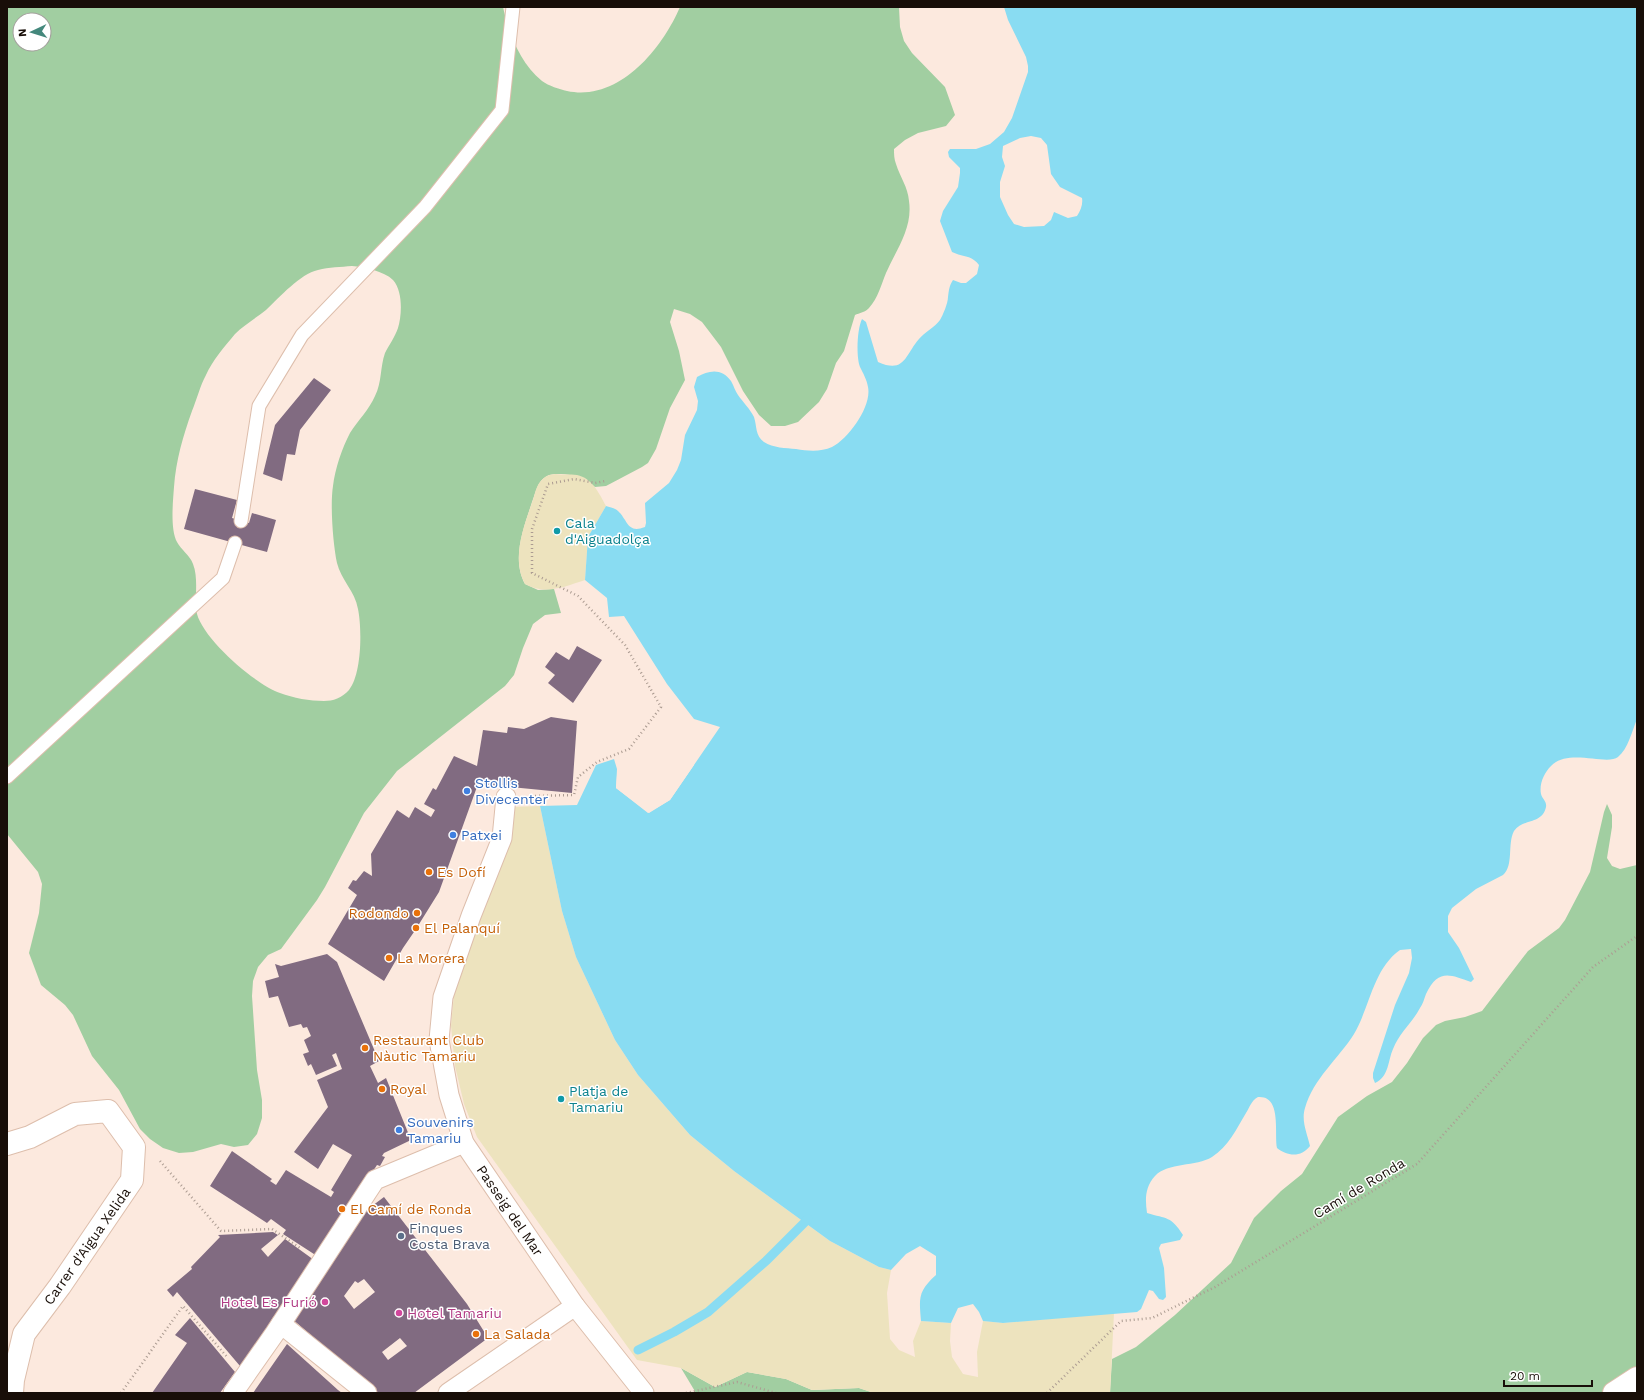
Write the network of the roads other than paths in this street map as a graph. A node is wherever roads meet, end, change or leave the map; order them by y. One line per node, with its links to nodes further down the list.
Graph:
1 (513, 7): 2 (lane)
2 (241, 521)
3 (235, 543): 4 (lane)
4 (7, 777)
5 (506, 797): 6 (street, Passeig del Mar)
6 (464, 1143): 8 (street, Passeig del Mar); 9 (street)
7 (7, 1144): 11 (street, Carrer d'Aigua Xelida)
8 (576, 1306): 14 (street); 15 (street, Passeig del Mar)
9 (281, 1324): 12 (street); 13 (street)
10 (1637, 1378): 16 (street)
11 (12, 1393)
12 (233, 1393)
13 (367, 1393)
14 (448, 1393)
15 (644, 1393)
16 (1614, 1393)

